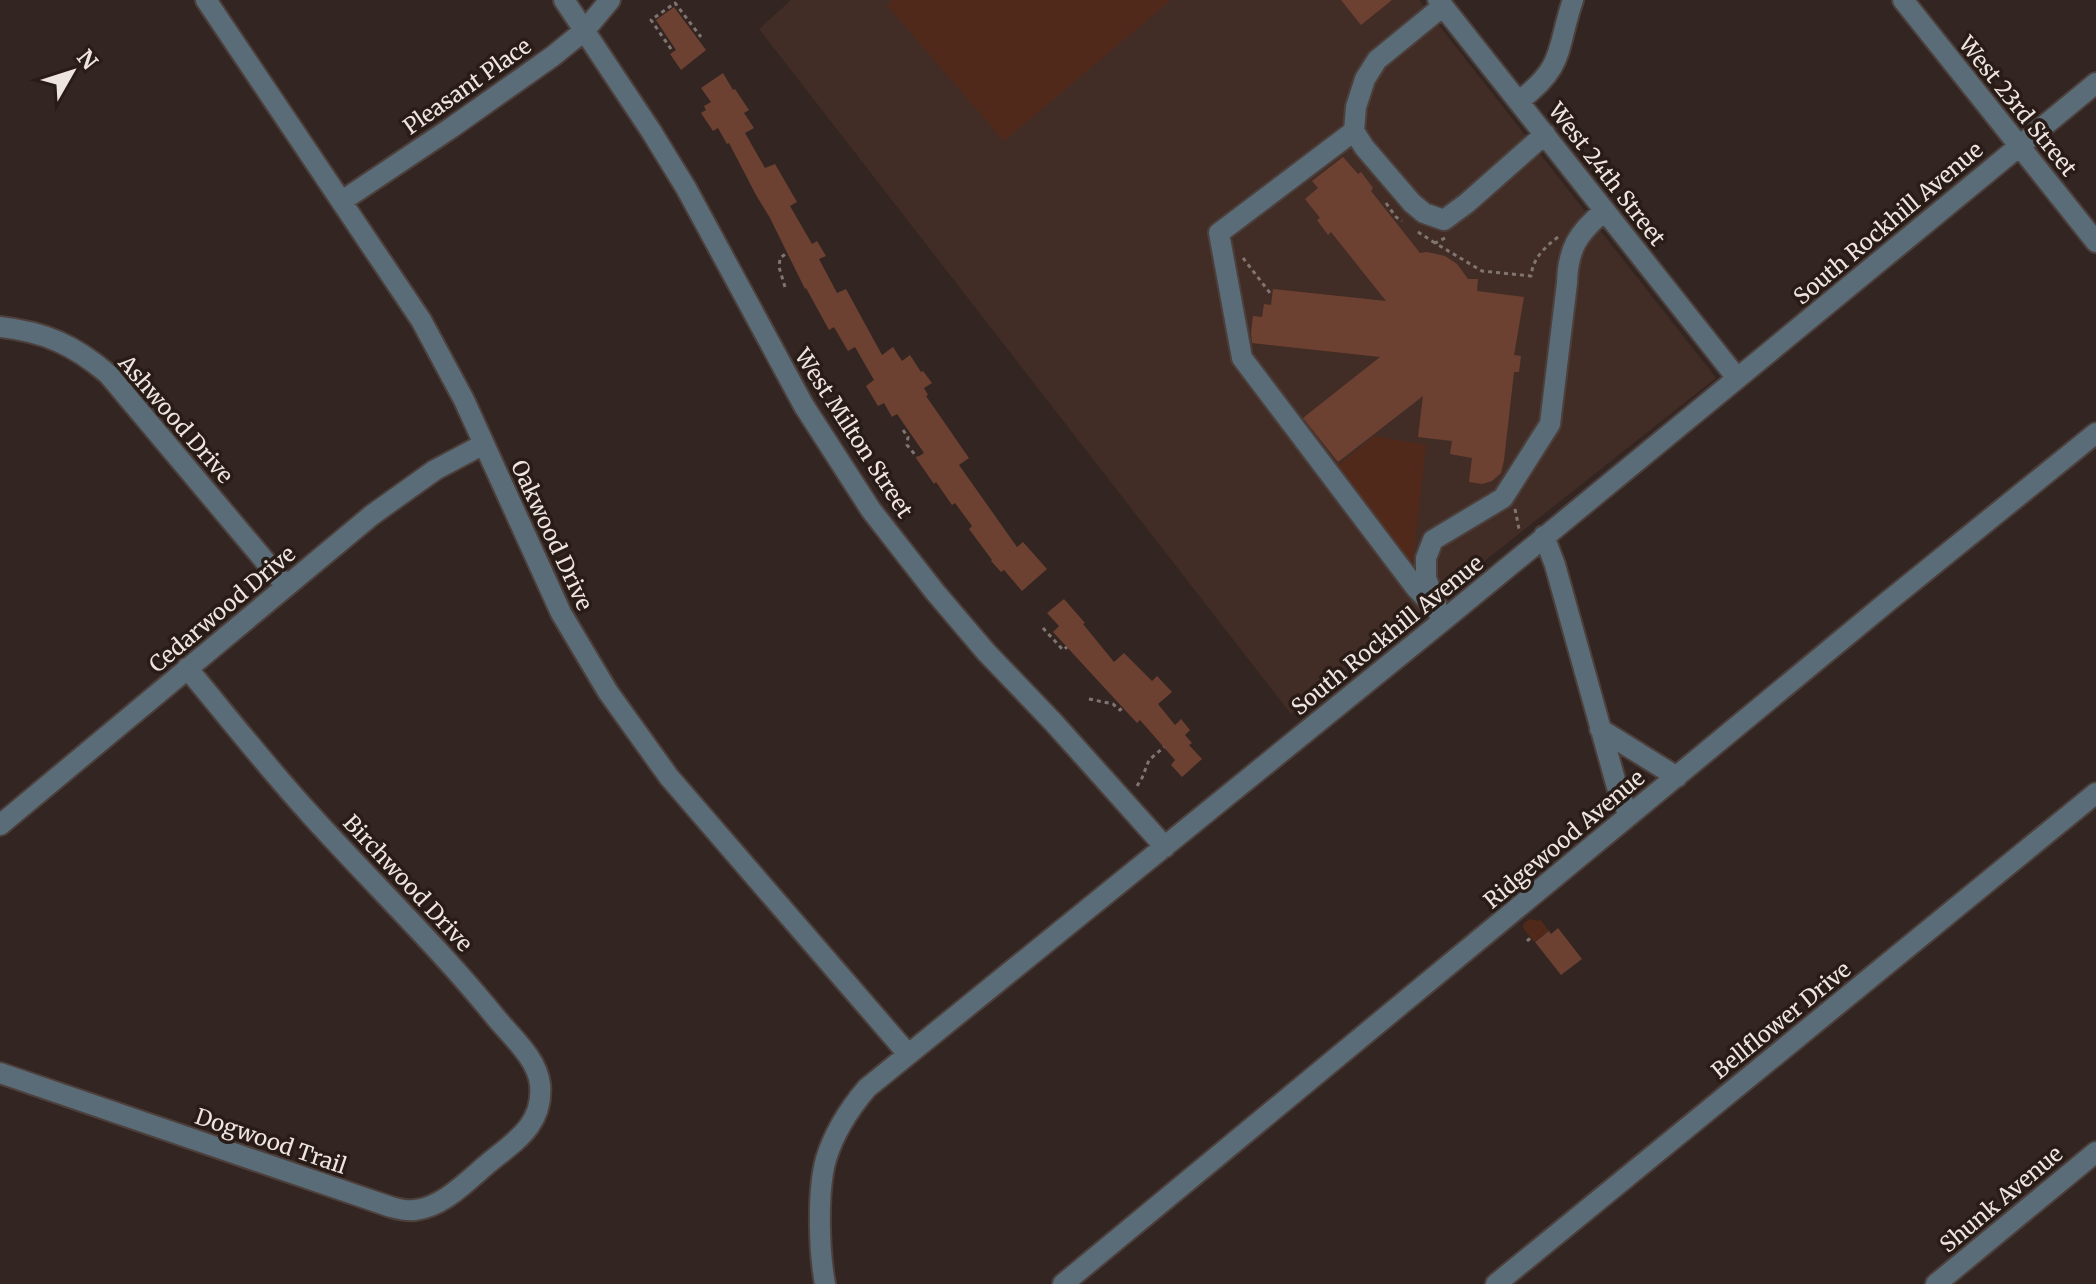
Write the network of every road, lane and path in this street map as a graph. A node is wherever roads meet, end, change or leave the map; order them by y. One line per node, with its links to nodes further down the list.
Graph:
1 (206, 0): 15 (street, Oakwood Drive)
2 (564, 0): 7 (street, West Milton Street)
3 (610, 0): 7 (street, Pleasant Place)
4 (1573, 0): 11 (street)
5 (1903, 0): 14 (street, West 23rd Street)
6 (1441, 3): 11 (street, West 24th Street); 12 (street)
7 (585, 30): 15 (street, Pleasant Place); 49 (street, West Milton Street)
8 (701, 37): 9 (path)
9 (671, 49)
10 (2096, 83): 14 (street, South Rockhill Avenue)
11 (1519, 101): 13 (street, West 24th Street)
12 (1354, 131): 13 (street); 36 (street)
13 (1545, 134): 17 (street, West 24th Street)
14 (2019, 146): 20 (street, West 23rd Street); 27 (street, South Rockhill Avenue)
15 (342, 201): 30 (street, Oakwood Drive)
16 (1386, 204): 21 (path)
17 (1604, 211): 27 (street, West 24th Street); 36 (street)
18 (1562, 234): 21 (path)
19 (1448, 236): 21 (path)
20 (2096, 242)
21 (1435, 243)
22 (1237, 250): 25 (path)
23 (787, 253): 24 (path)
24 (785, 287)
25 (1270, 293)
26 (0, 327): 35 (street, Ashwood Drive)
27 (1737, 378): 34 (street, South Rockhill Avenue)
28 (903, 430): 31 (path)
29 (2096, 433): 44 (street, Ridgewood Avenue)
30 (484, 444): 35 (street, Cedarwood Drive); 52 (street, Oakwood Drive)
31 (917, 457)
32 (1514, 500): 33 (path)
33 (1519, 529)
34 (1544, 536): 36 (street, South Rockhill Avenue); 42 (street)
35 (286, 586): 39 (street, Cedarwood Drive)
36 (1445, 619): 49 (street, South Rockhill Avenue)
37 (1043, 628): 38 (path)
38 (1067, 647)
39 (187, 668): 48 (street, Cedarwood Drive); 54 (street, Birchwood Drive)
40 (1089, 699): 41 (path)
41 (1123, 707)
42 (1600, 729): 44 (street); 47 (street)
43 (1164, 747): 45 (path)
44 (1677, 777): 47 (street, Ridgewood Avenue)
45 (1135, 788)
46 (2096, 793): 58 (street, Bellflower Drive)
47 (1629, 816): 57 (street, Ridgewood Avenue)
48 (0, 825)
49 (1165, 847): 52 (street, South Rockhill Avenue)
50 (1533, 936): 51 (path)
51 (1527, 941)
52 (908, 1054): 56 (street, South Rockhill Avenue)
53 (0, 1073): 54 (street, Dogwood Trail)
54 (513, 1143)
55 (2096, 1152): 59 (street, Shunk Avenue)
56 (825, 1284)
57 (1063, 1284)
58 (1496, 1284)
59 (1936, 1284)

